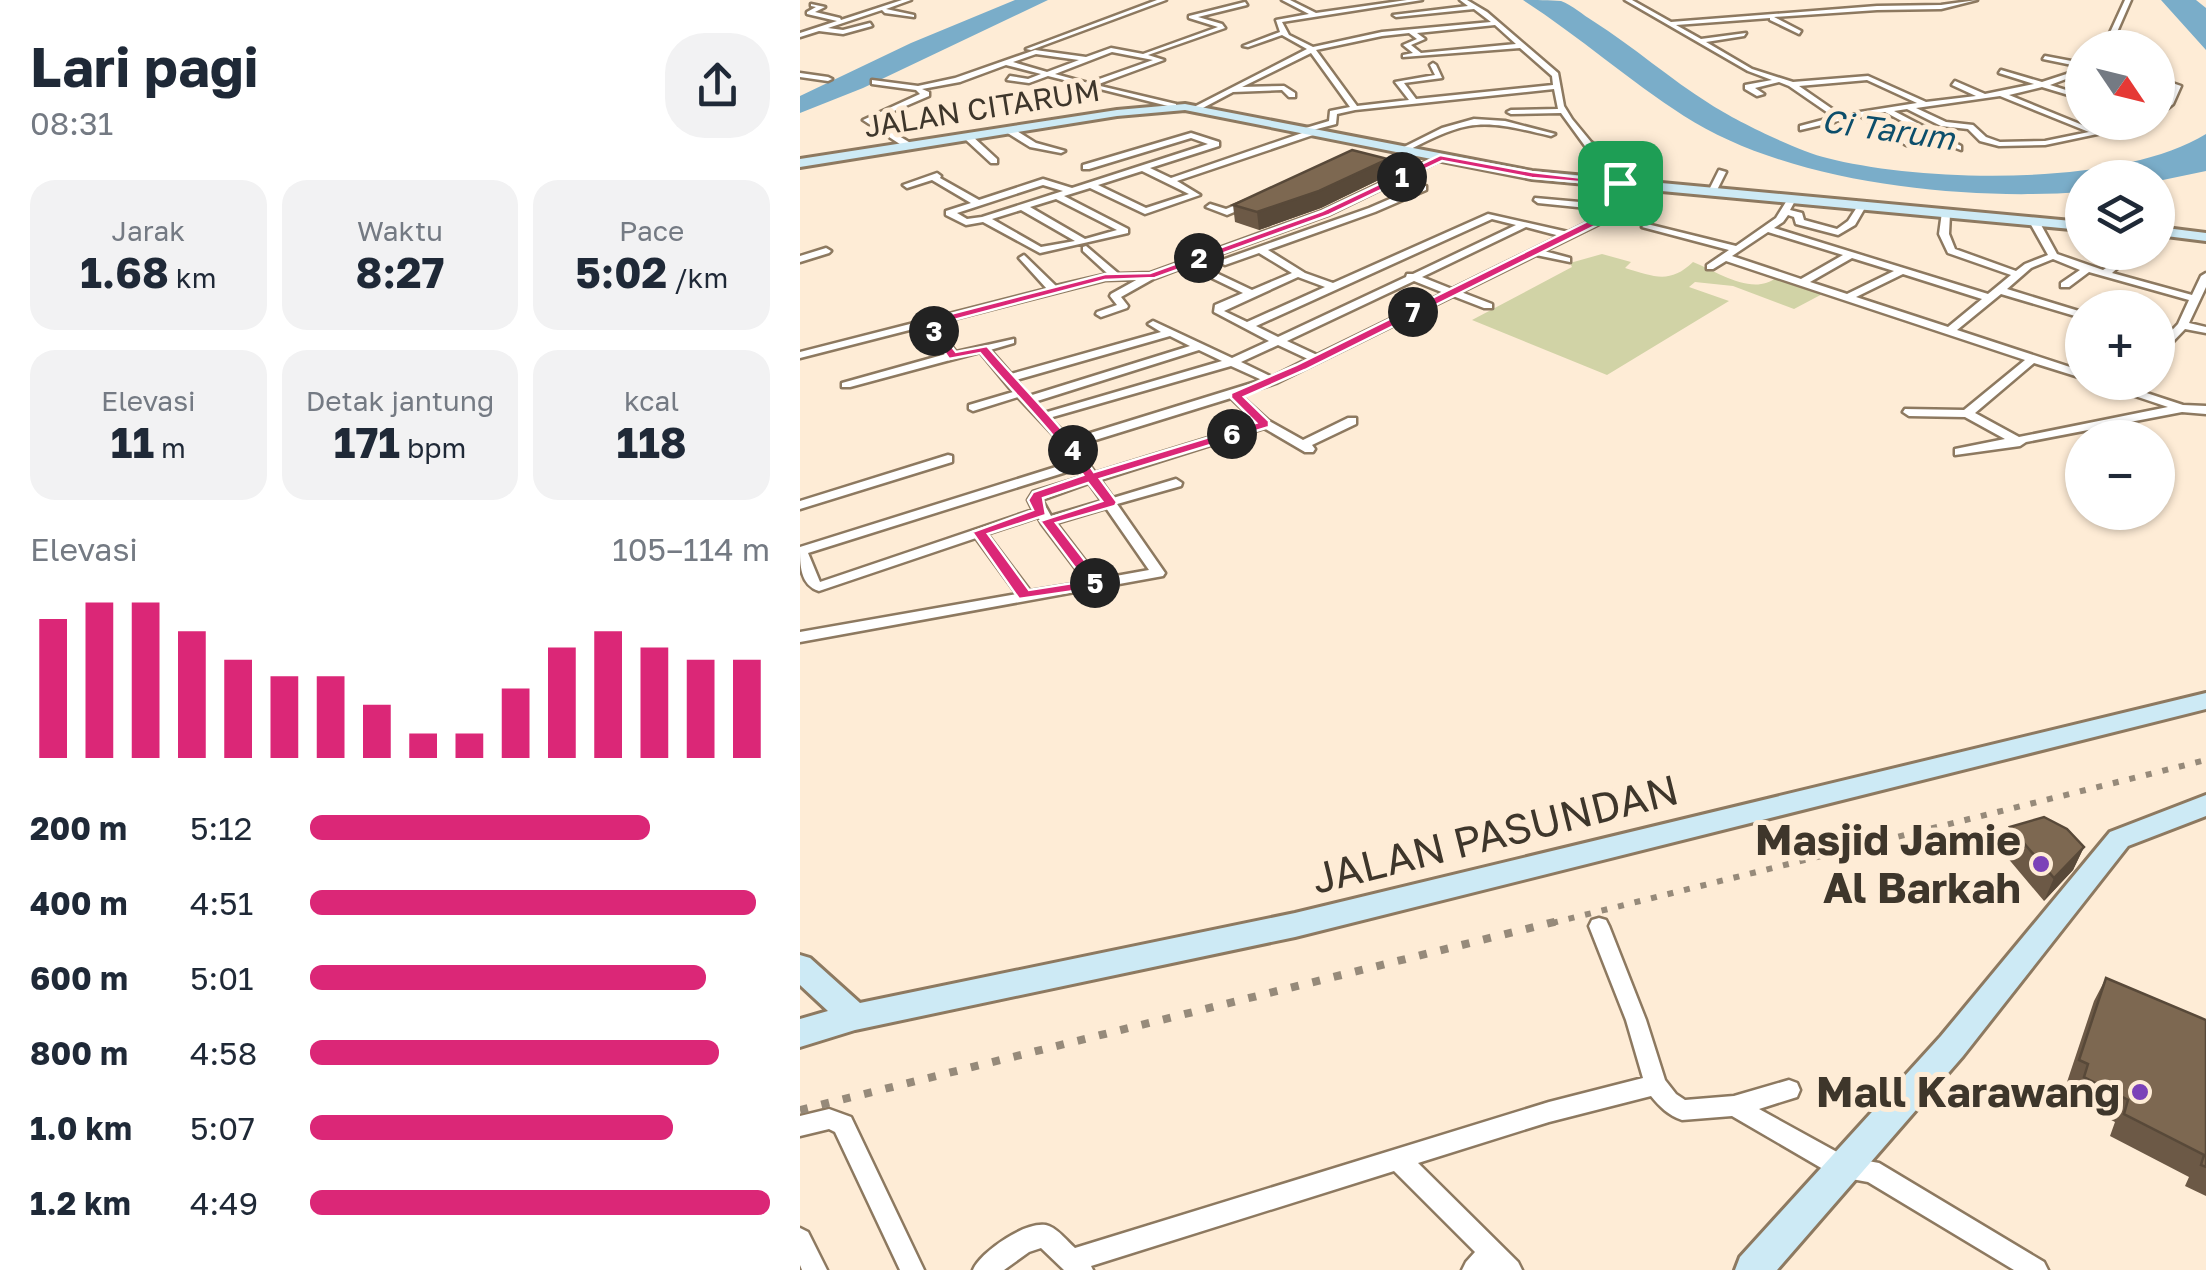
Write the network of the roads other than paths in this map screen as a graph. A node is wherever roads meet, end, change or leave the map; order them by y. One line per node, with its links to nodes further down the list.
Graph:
1 (908, 0): 12 (street)
2 (1163, 0): 32 (street)
3 (1284, 0): 13 (street)
4 (1419, 0): 13 (street)
5 (1462, 0): 11 (street)
6 (1628, 0): 19 (street)
7 (1974, 0): 16 (street)
8 (2128, 0): 22 (street)
9 (1245, 4): 34 (street)
10 (813, 5): 17 (street)
11 (1476, 6): 15 (street); 18 (street)
12 (881, 10): 14 (street); 17 (street)
13 (1313, 14): 24 (street)
14 (912, 16)
15 (1396, 16)
16 (1769, 17): 19 (street); 25 (street)
17 (846, 20): 21 (street)
18 (1497, 23): 23 (street); 30 (street)
19 (1673, 23): 28 (street)
20 (870, 24): 21 (street)
21 (816, 29): 27 (street)
22 (2114, 30)
23 (1410, 31): 31 (street); 35 (street)
24 (1283, 32): 29 (street); 31 (street)
25 (1799, 32)
26 (1744, 34): 28 (street)
27 (800, 36)
28 (1701, 41): 48 (street)
29 (1246, 46)
30 (1518, 46): 35 (street); 54 (street)
31 (1312, 48): 55 (street); 69 (street)
32 (1035, 52): 37 (street); 38 (street)
33 (2056, 52): 39 (street)
34 (1144, 55): 37 (street); 52 (street)
35 (1420, 55): 36 (street)
36 (1406, 56)
37 (1087, 59): 42 (street)
38 (1004, 62): 42 (street); 56 (street)
39 (2065, 63)
40 (1433, 64): 45 (street)
41 (2001, 72): 53 (street)
42 (1050, 73): 44 (street); 52 (street)
43 (800, 75): 47 (street)
44 (1010, 78)
45 (1424, 78): 63 (street); 64 (street)
46 (2064, 78): 53 (street)
47 (828, 79)
48 (1780, 80): 51 (street); 58 (street)
49 (876, 82): 56 (street)
50 (1955, 83): 61 (street)
51 (1792, 84): 65 (street); 74 (street)
52 (1088, 85): 66 (street)
53 (2042, 86): 57 (street); 59 (street)
54 (1556, 87): 63 (street); 71 (street)
55 (1233, 90): 60 (street); 68 (street)
56 (922, 91): 62 (street); 82 (street)
57 (2065, 92)
58 (1760, 94)
59 (2001, 94): 61 (street); 67 (street)
60 (1292, 96)
61 (1984, 96): 65 (street)
62 (936, 97)
63 (1440, 99): 64 (street)
64 (1414, 102): 69 (street)
65 (1924, 103): 67 (street)
66 (1173, 106): 68 (street, JALAN CITARUM); 76 (street, JALAN CITARUM)
67 (1907, 106): 70 (street)
68 (1196, 108): 77 (street, JALAN CITARUM)
69 (1356, 108): 77 (street)
70 (1887, 110): 73 (street); 80 (street)
71 (1563, 111): 72 (street); 96 (street)
72 (1511, 112)
73 (1863, 114): 74 (street); 80 (street)
74 (1838, 116): 75 (street)
75 (1803, 128)
76 (1009, 130): 79 (street, JALAN CITARUM); 85 (street)
77 (1308, 131): 81 (street, JALAN CITARUM); 95 (street)
78 (1551, 134): 84 (street)
79 (968, 137): 82 (street, JALAN CITARUM); 88 (street)
80 (1947, 142): 83 (street)
81 (1368, 144): 84 (street, JALAN CITARUM); 86 (street)
82 (910, 146): 89 (street, JALAN CITARUM)
83 (1958, 148)
84 (1402, 150): 87 (street, JALAN CITARUM)
85 (1061, 151)
86 (1354, 151)
87 (1440, 158): 96 (street, JALAN CITARUM); 136 (street)
88 (994, 161)
89 (800, 163)
90 (1143, 168): 94 (street); 94 (street); 95 (street)
91 (1722, 172): 101 (street)
92 (946, 174): 93 (street)
93 (932, 177): 97 (street); 105 (street)
94 (1110, 179): 98 (street)
95 (1170, 181): 98 (street)
96 (1625, 183): 101 (street, JALAN CITARUM); 110 (street)
97 (906, 185)
98 (1091, 185): 100 (street)
99 (1423, 188): 125 (street)
100 (1073, 190): 103 (street); 105 (street)
101 (1712, 192): 106 (street, JALAN CITARUM)
102 (1266, 195): 109 (street)
103 (1058, 196): 108 (street); 123 (street)
104 (1538, 200): 110 (street)
105 (976, 202): 114 (street)
106 (1789, 205): 107 (street, JALAN CITARUM); 107 (street); 119 (street)
107 (1862, 206): 112 (street, JALAN CITARUM)
108 (1023, 207): 114 (street); 123 (street)
109 (1210, 207)
110 (1615, 208): 121 (street)
111 (1478, 214): 113 (street)
112 (1946, 214): 115 (street, JALAN CITARUM); 144 (street)
113 (1491, 216): 116 (street); 137 (street)
114 (984, 220): 123 (street)
115 (2035, 223): 117 (street, JALAN CITARUM); 129 (street)
116 (1526, 224): 121 (street); 149 (street)
117 (2065, 225)
118 (1646, 226): 124 (street)
119 (1768, 229): 124 (street); 128 (street)
120 (2175, 233): 122 (street)
121 (1568, 236): 127 (street)
122 (2206, 237)
123 (1085, 245): 146 (street)
124 (1738, 249): 130 (street)
125 (1260, 250): 135 (street); 143 (street)
126 (826, 251): 132 (street)
127 (1536, 252): 133 (street); 154 (street)
128 (1851, 254): 142 (street); 150 (street)
129 (2053, 256): 134 (street); 144 (street)
130 (1726, 257): 138 (street); 150 (street)
131 (1024, 258): 153 (street)
132 (800, 259)
133 (1567, 260)
134 (2065, 260)
135 (1225, 262)
136 (1186, 263): 147 (street); 155 (street)
137 (1384, 266): 149 (street); 152 (street)
138 (1710, 268)
139 (2087, 270): 151 (street)
140 (2091, 270): 145 (street)
141 (2109, 270): 145 (street)
142 (1902, 271): 156 (street); 157 (street)
143 (1301, 274): 152 (street); 155 (street)
144 (2018, 274): 156 (street)
145 (2104, 274): 159 (street)
146 (1115, 275): 147 (street); 153 (street)
147 (1151, 276): 163 (street)
148 (2206, 276): 159 (street)
149 (1413, 277): 154 (street); 161 (street)
150 (1804, 282): 157 (street)
151 (2065, 285)
152 (1334, 287): 158 (street)
153 (1054, 290): 164 (street)
154 (1454, 292): 160 (street); 178 (street)
155 (1251, 293): 167 (street)
156 (1995, 294): 162 (street); 170 (street)
157 (1848, 297): 170 (street)
158 (1309, 298): 161 (street); 167 (street)
159 (2196, 299): 166 (street)
160 (1488, 306)
161 (1340, 310): 173 (street)
162 (2065, 311)
163 (1101, 314)
164 (928, 323): 176 (street); 177 (street)
165 (1153, 324): 171 (street)
166 (2183, 324): 168 (street); 169 (street)
167 (1247, 326): 173 (street)
168 (2175, 330)
169 (2206, 330)
170 (1950, 331): 179 (street)
171 (1169, 333): 174 (street); 182 (street)
172 (1010, 341): 175 (street)
173 (1278, 341): 178 (street); 180 (street)
174 (1199, 347): 180 (street); 186 (street)
175 (983, 349): 177 (street); 182 (street)
176 (800, 355)
177 (953, 356): 184 (street)
178 (1318, 359): 183 (street)
179 (2032, 359): 181 (street); 192 (street)
180 (1232, 362): 183 (street); 193 (street)
181 (2065, 370)
182 (1010, 378): 186 (street)
183 (1272, 381): 185 (street)
184 (846, 386)
185 (1235, 396): 195 (street); 197 (street)
186 (1024, 397): 188 (street); 193 (street)
187 (2159, 400): 189 (street)
188 (974, 407)
189 (2182, 408): 190 (street); 196 (street)
190 (2206, 410)
191 (1909, 412): 192 (street)
192 (1967, 414): 196 (street)
193 (1040, 417): 197 (street)
194 (1352, 421): 195 (street)
195 (1264, 424): 201 (street)
196 (2020, 442): 198 (street)
197 (1069, 444): 200 (street)
198 (1959, 452)
199 (948, 459): 204 (street)
200 (1082, 463): 201 (street); 206 (street)
201 (1091, 477): 203 (street); 205 (street)
202 (1176, 482): 203 (street)
203 (1110, 502): 205 (street); 207 (street)
204 (800, 505)
205 (1044, 517): 206 (street); 207 (street)
206 (980, 532): 208 (street)
207 (1095, 584): 208 (street)
208 (1025, 596): 209 (street)
209 (800, 637)
210 (2206, 700): 214 (street, JALAN PASUNDAN)
211 (2206, 805): 221 (street)
212 (1599, 926): 216 (street)
213 (800, 967): 214 (street)
214 (855, 1018): 215 (street, JALAN PASUNDAN)
215 (800, 1033)
216 (1656, 1085): 218 (street); 220 (street)
217 (1790, 1090): 218 (street)
218 (1734, 1106): 221 (street)
219 (800, 1126): 226 (street)
220 (1398, 1159): 223 (street); 224 (street)
221 (1844, 1168): 230 (street); 231 (street)
222 (800, 1240): 225 (street)
223 (1491, 1252): 228 (street); 229 (street)
224 (1078, 1265): 227 (street)
225 (815, 1270)
226 (912, 1270)
227 (985, 1270)
228 (1474, 1270)
229 (1510, 1270)
230 (1753, 1270)
231 (2036, 1270)

